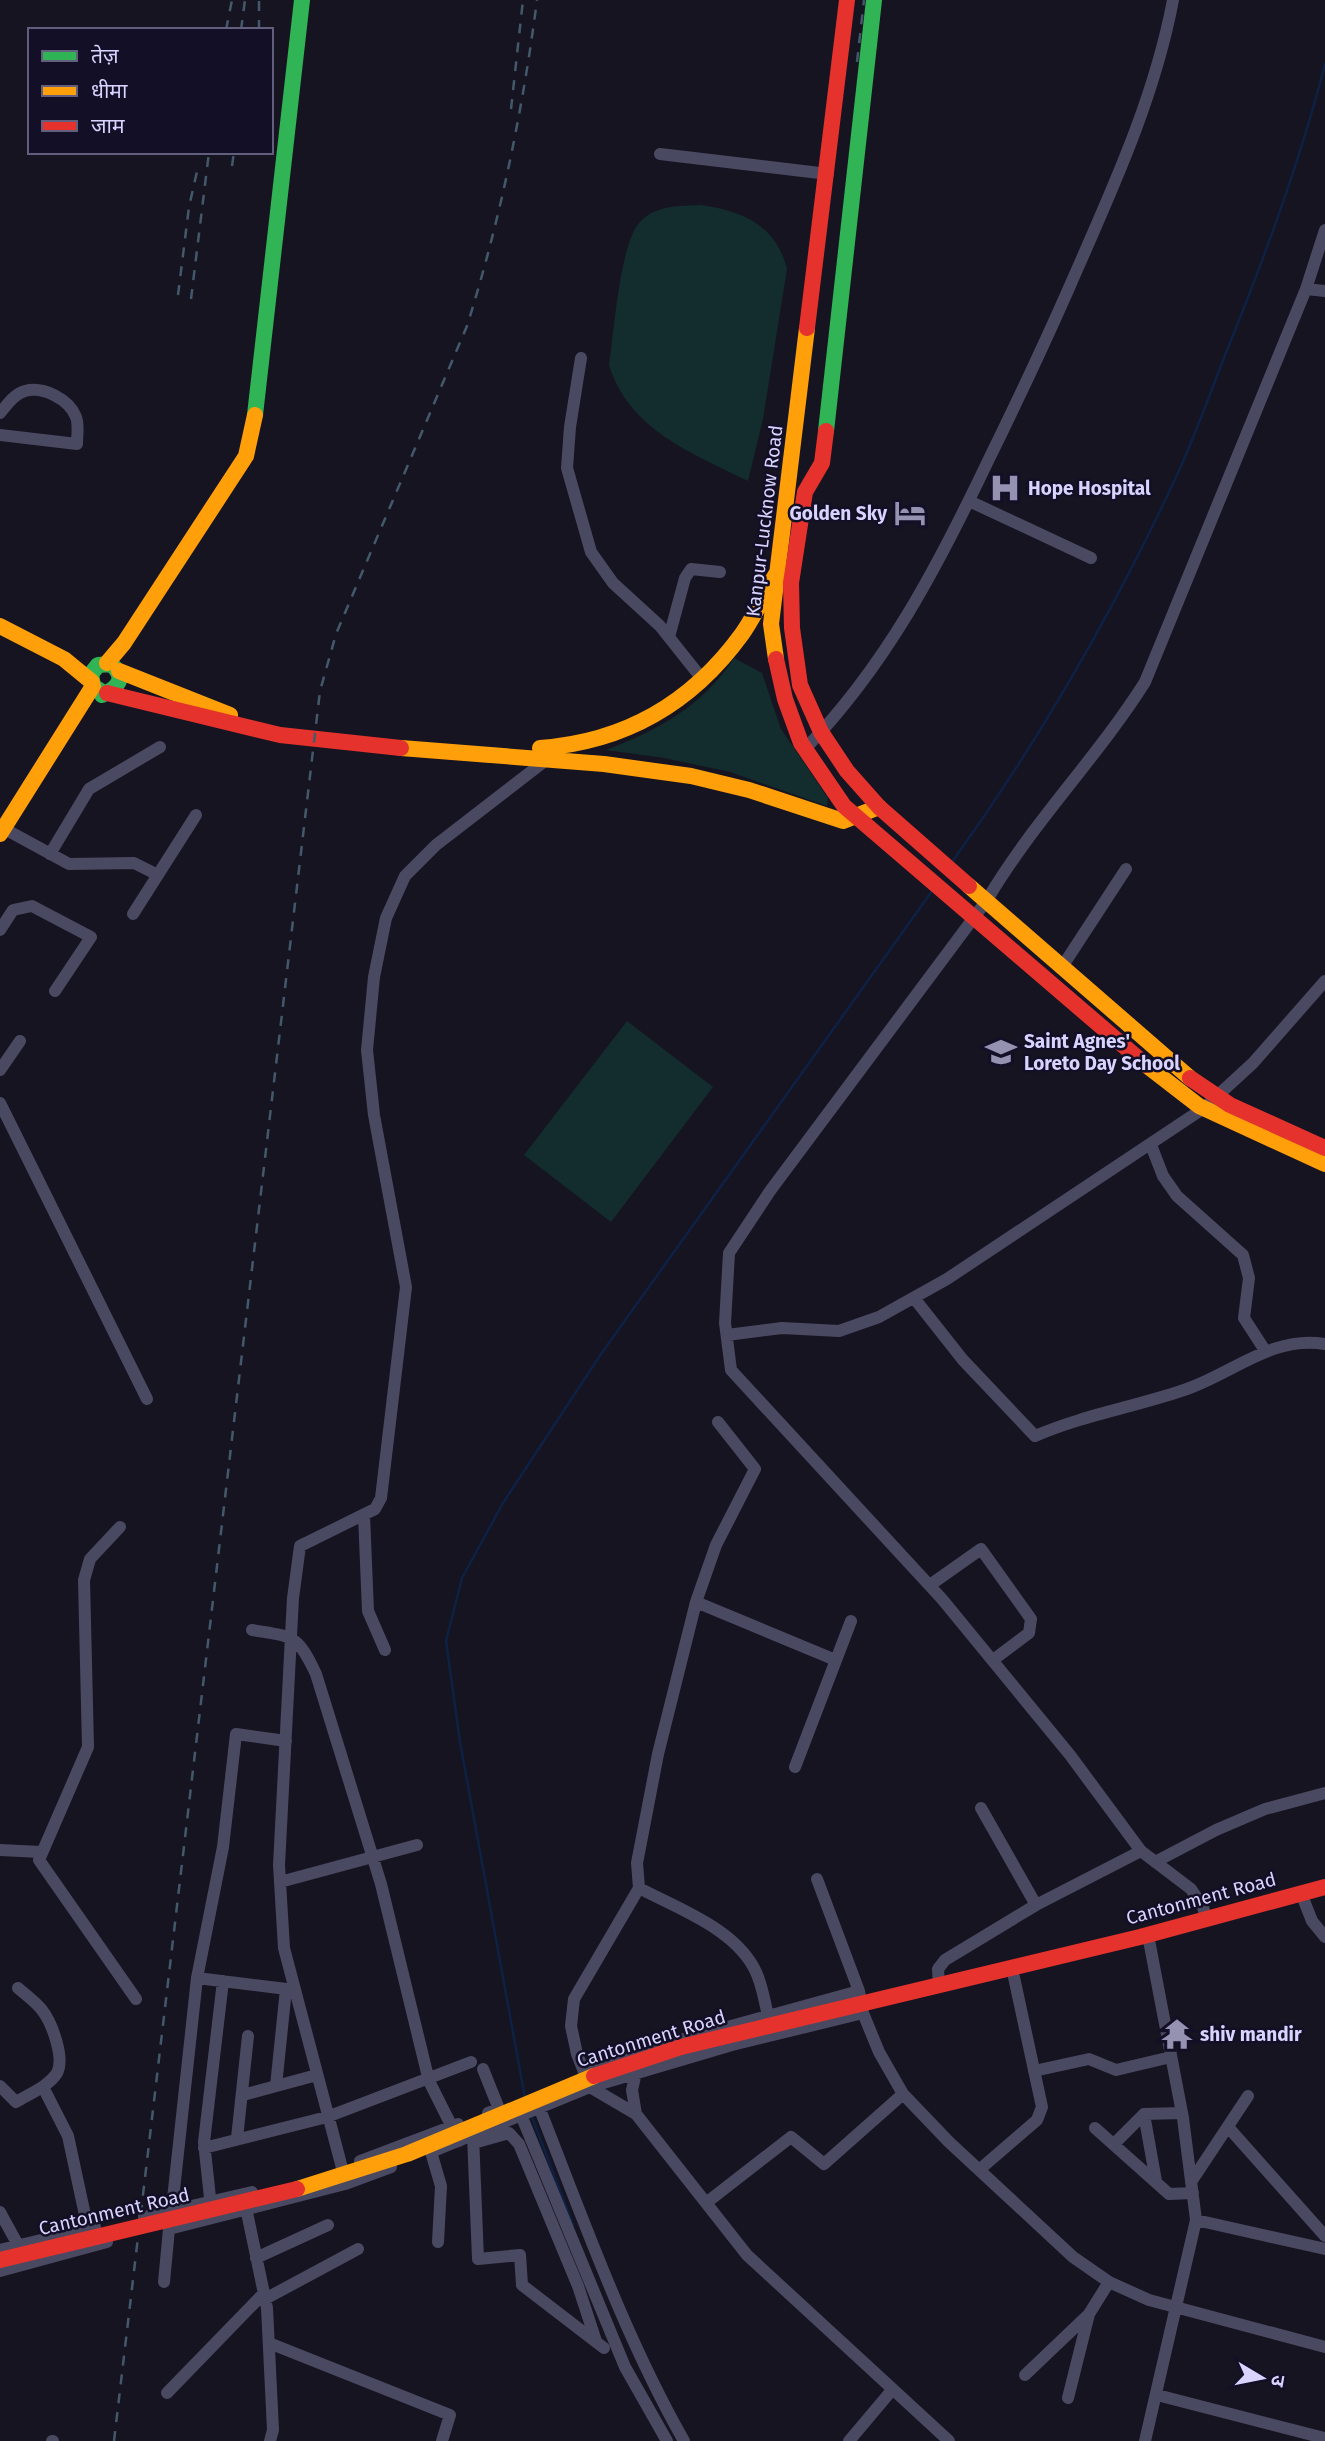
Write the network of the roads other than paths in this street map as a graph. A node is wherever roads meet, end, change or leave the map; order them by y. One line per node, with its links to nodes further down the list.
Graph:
1 (302, 0): 22 (main road)
2 (847, 0): 6 (main road, Kanpur-Lucknow Road)
3 (874, 0): 14 (main road, Kanpur-Lucknow Road)
4 (1173, 0): 15 (street)
5 (660, 153): 6 (street)
6 (828, 174): 13 (main road, Kanpur-Lucknow Road)
7 (1325, 230): 8 (street)
8 (1306, 289): 9 (street); 36 (street)
9 (1325, 291)
10 (581, 358): 20 (street)
11 (0, 413): 12 (street)
12 (0, 435)
13 (791, 476): 14 (main road); 18 (main road, Kanpur-Lucknow Road)
14 (812, 481): 25 (main road, Kanpur-Lucknow Road)
15 (969, 501): 16 (street); 25 (street)
16 (1091, 558)
17 (720, 572): 20 (street)
18 (776, 574): 23 (main road); 27 (main road, Kanpur-Lucknow Road)
19 (0, 626): 21 (main road)
20 (669, 637): 23 (street)
21 (64, 659): 22 (main road); 24 (main road)
22 (111, 666): 23 (main road); 24 (main road); 24 (main road)
23 (703, 680)
24 (99, 688): 28 (main road); 32 (main road)
25 (821, 732): 27 (street); 29 (main road, Kanpur-Lucknow Road)
26 (160, 747): 33 (street)
27 (804, 750): 31 (main road, Kanpur-Lucknow Road)
28 (550, 757): 31 (main road); 56 (street)
29 (879, 807): 31 (main road); 36 (main road, Kanpur-Lucknow Road)
30 (196, 815): 35 (street)
31 (858, 817): 38 (main road, Kanpur-Lucknow Road)
32 (2, 831): 33 (street)
33 (50, 854): 35 (street)
34 (1126, 869): 40 (street)
35 (158, 875): 37 (street)
36 (987, 900): 38 (street); 40 (main road, Kanpur-Lucknow Road)
37 (133, 914)
38 (973, 916): 45 (main road, Kanpur-Lucknow Road); 51 (street)
39 (0, 930): 42 (street)
40 (1062, 967): 45 (main road, Kanpur-Lucknow Road)
41 (1325, 981): 45 (street)
42 (55, 991)
43 (20, 1041): 44 (street)
44 (0, 1070)
45 (1210, 1102): 47 (street); 48 (main road, Kanpur-Lucknow Road); 49 (main road, Kanpur-Lucknow Road)
46 (0, 1103): 54 (street)
47 (1151, 1145): 50 (street); 53 (street)
48 (1325, 1148)
49 (1325, 1164)
50 (914, 1298): 51 (street); 53 (street)
51 (727, 1335): 58 (street)
52 (1325, 1343): 53 (street)
53 (1266, 1352)
54 (147, 1399)
55 (718, 1422): 59 (street)
56 (369, 1512): 62 (street); 63 (street)
57 (120, 1527): 73 (street)
58 (930, 1585): 65 (street); 65 (street)
59 (696, 1602): 64 (street); 79 (street)
60 (851, 1621): 64 (street)
61 (252, 1630): 62 (street)
62 (291, 1636): 66 (street); 74 (street)
63 (385, 1650)
64 (833, 1659): 67 (street)
65 (993, 1660): 72 (street)
66 (286, 1741): 77 (street); 86 (street)
67 (795, 1767)
68 (1325, 1793): 75 (street)
69 (981, 1808): 81 (street)
70 (417, 1845): 74 (street)
71 (0, 1850): 73 (street)
72 (1141, 1851): 75 (street); 81 (street)
73 (41, 1852): 91 (street)
74 (373, 1857): 77 (street); 103 (street)
75 (1155, 1862): 82 (street)
76 (817, 1879): 92 (street)
77 (280, 1882): 90 (street)
78 (1325, 1887): 80 (main road, Cantonment Road)
79 (639, 1888): 93 (street); 98 (street)
80 (1301, 1893): 82 (main road, Cantonment Road); 84 (street)
81 (1036, 1905): 88 (street)
82 (1206, 1919): 83 (main road, Cantonment Road)
83 (1148, 1935): 85 (main road, Cantonment Road); 96 (street)
84 (1325, 1937)
85 (1012, 1968): 88 (main road, Cantonment Road); 100 (street)
86 (197, 1978): 87 (street); 134 (street)
87 (223, 1981): 90 (street); 124 (street)
88 (939, 1986): 92 (main road, Cantonment Road)
89 (18, 1988): 106 (street)
90 (290, 1989): 102 (street); 105 (street)
91 (136, 1999)
92 (860, 2003): 93 (street); 101 (street); 108 (street); 151 (main road, Cantonment Road, bridge)
93 (768, 2015): 95 (street)
94 (248, 2036): 109 (street)
95 (642, 2051): 98 (street); 101 (street)
96 (1171, 2057): 100 (street); 112 (street)
97 (471, 2062): 103 (street)
98 (582, 2067): 107 (street)
99 (484, 2069): 117 (street)
100 (1034, 2071): 127 (street)
101 (636, 2072): 107 (street); 115 (street)
102 (317, 2075): 105 (street); 116 (street)
103 (428, 2077): 116 (street); 117 (street)
104 (0, 2086): 106 (street)
105 (276, 2086): 109 (street)
106 (43, 2087): 142 (street)
107 (590, 2087): 111 (street); 115 (street)
108 (903, 2094): 127 (street); 133 (street)
109 (243, 2095): 120 (street)
110 (1248, 2096): 118 (street)
111 (539, 2108): 114 (street); 169 (street)
112 (1182, 2113): 113 (street); 130 (street)
113 (1144, 2114): 123 (street); 128 (street)
114 (521, 2115): 121 (street); 168 (street)
115 (636, 2115): 133 (street)
116 (327, 2117): 120 (street); 126 (street)
117 (452, 2126): 122 (street); 126 (street)
118 (1228, 2127): 130 (street); 143 (street)
119 (1095, 2128): 123 (street)
120 (237, 2138): 124 (street)
121 (473, 2139): 121 (street); 122 (street)
122 (459, 2141): 125 (street)
123 (1114, 2144): 128 (street)
124 (204, 2148): 132 (street)
125 (431, 2152): 129 (street); 145 (street)
126 (343, 2168): 129 (street); 131 (street)
127 (979, 2170): 154 (street)
128 (1156, 2181): 130 (street)
129 (346, 2183): 135 (street)
130 (1192, 2188): 139 (street)
131 (243, 2193): 132 (street); 135 (street)
132 (210, 2200): 134 (street); 138 (street)
133 (706, 2203): 161 (street)
134 (172, 2208): 137 (street)
135 (246, 2210): 138 (street); 150 (street)
136 (0, 2212): 146 (street)
137 (144, 2217)
138 (212, 2219): 153 (street)
139 (1196, 2220): 148 (street); 156 (street)
140 (106, 2224): 142 (street)
141 (328, 2225): 150 (street)
142 (88, 2229): 146 (street)
143 (1325, 2236)
144 (107, 2242): 152 (street)
145 (438, 2242)
146 (18, 2245): 149 (street)
147 (358, 2249): 155 (street)
148 (1325, 2249)
149 (0, 2250)
150 (256, 2258): 155 (street)
151 (0, 2260)
152 (0, 2271)
153 (164, 2282)
154 (1109, 2282): 156 (street); 157 (street)
155 (265, 2296): 158 (street); 162 (street)
156 (1176, 2309): 159 (street); 163 (street)
157 (1089, 2314): 160 (street); 164 (street)
158 (269, 2343): 166 (street); 167 (street)
159 (1325, 2347)
160 (1025, 2375)
161 (892, 2390): 170 (street); 171 (street)
162 (167, 2393)
163 (1157, 2395): 165 (street); 172 (street)
164 (1068, 2398)
165 (1324, 2437)
166 (270, 2441)
167 (442, 2441)
168 (667, 2441)
169 (684, 2441)
170 (849, 2441)
171 (949, 2441)
172 (1144, 2441)

